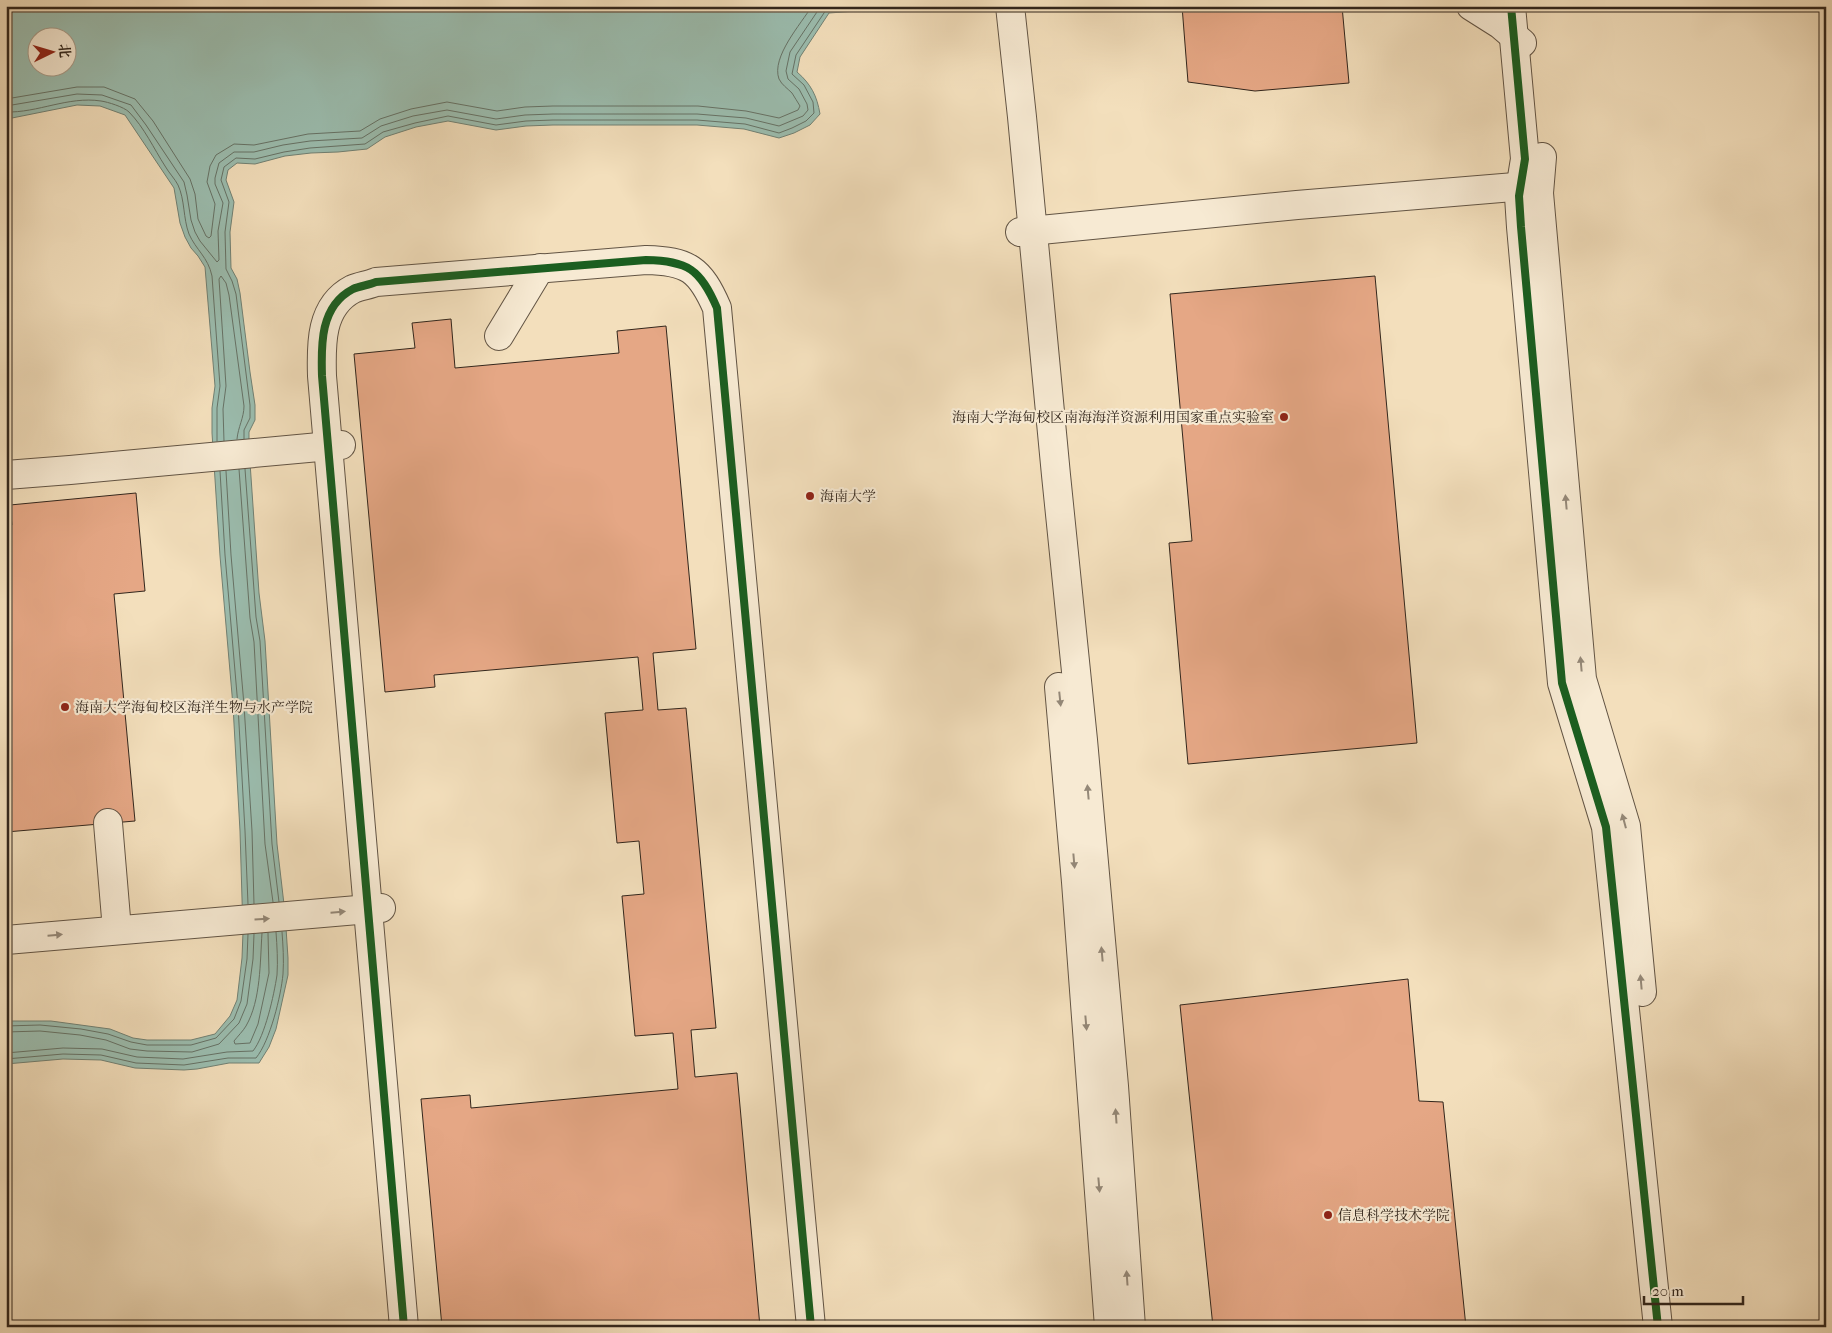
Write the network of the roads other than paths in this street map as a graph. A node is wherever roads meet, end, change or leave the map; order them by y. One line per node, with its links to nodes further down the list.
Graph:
1 (996, 6): 8 (street)
2 (1010, 6): 8 (street)
3 (1471, 6): 6 (street)
4 (1511, 6): 6 (street)
5 (1528, 6): 6 (street)
6 (1523, 44): 7 (street)
7 (1530, 193): 8 (street); 24 (street); 25 (street, one-way to 7)
8 (1027, 236): 22 (street, one-way to 22); 23 (street, one-way to 8)
9 (536, 274): 10 (street); 11 (street); 20 (street); 21 (street)
10 (499, 336)
11 (335, 446): 12 (street); 14 (street)
12 (6, 474)
13 (108, 823): 16 (street)
14 (374, 900): 16 (street); 18 (street); 19 (street)
15 (6, 921): 16 (street)
16 (116, 921): 17 (street, one-way to 16)
17 (6, 940)
18 (404, 1327)
19 (419, 1327)
20 (798, 1327)
21 (811, 1327)
22 (1109, 1327)
23 (1131, 1327)
24 (1658, 1327)
25 (1674, 1327)

